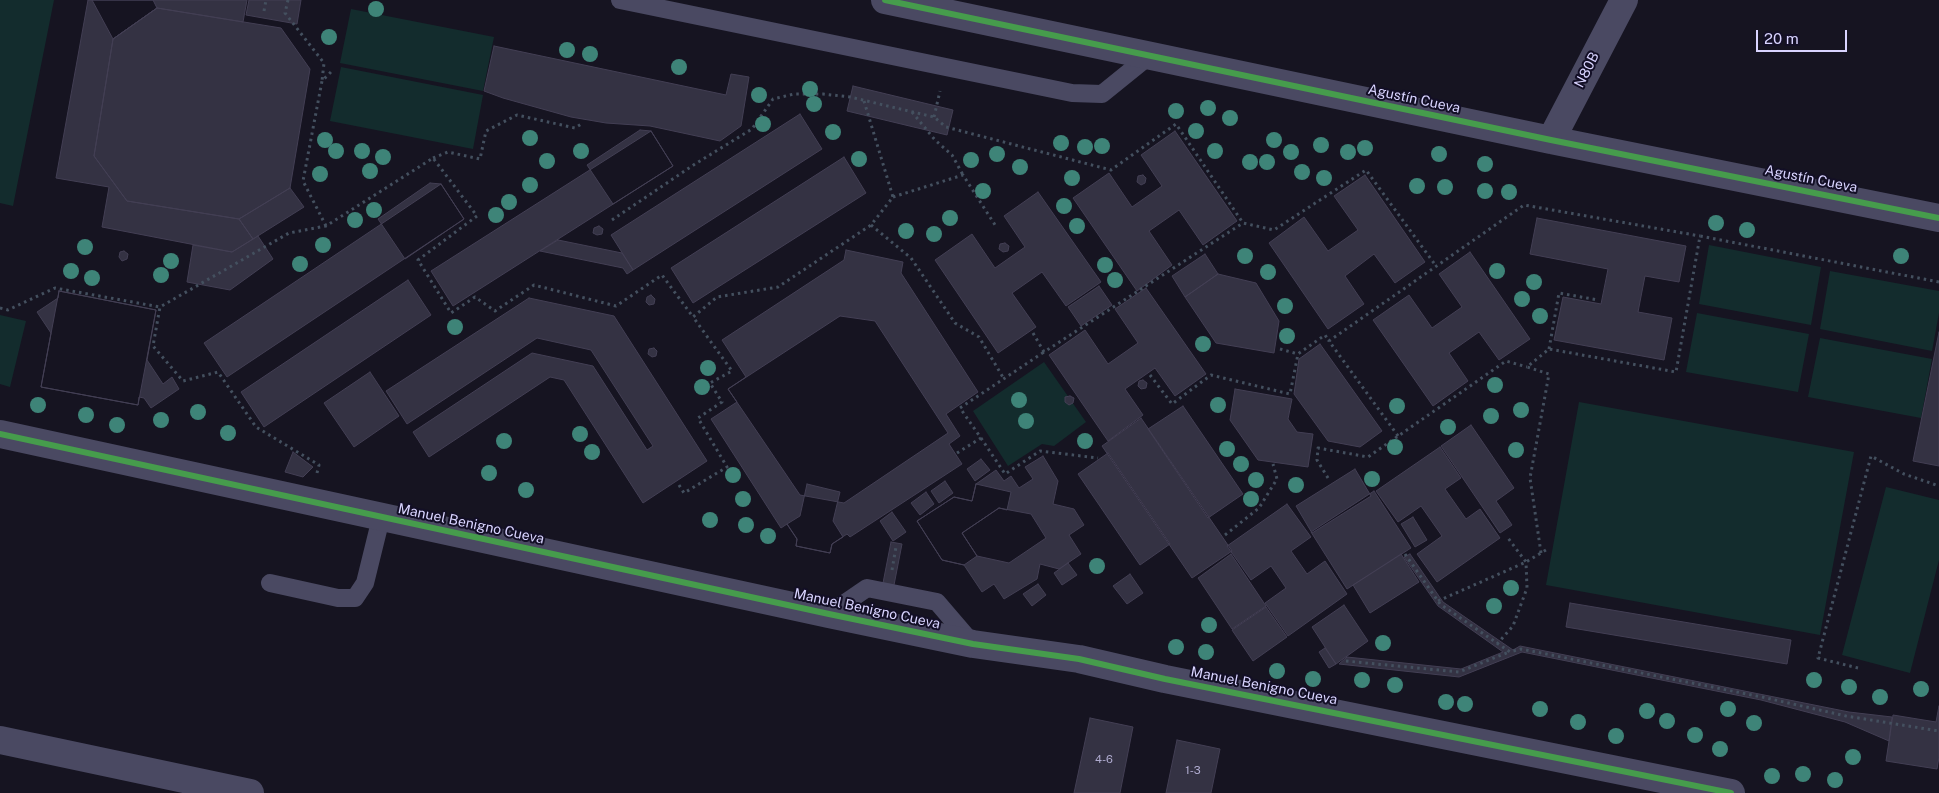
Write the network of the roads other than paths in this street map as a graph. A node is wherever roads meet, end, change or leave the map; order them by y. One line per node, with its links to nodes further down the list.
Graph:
1 (620, 0): 4 (lane)
2 (885, 0): 4 (street, Agustín Cueva)
3 (1624, 0): 5 (street, N80B)
4 (1149, 56): 5 (street, Agustín Cueva)
5 (1551, 140): 6 (street, Agustín Cueva)
6 (1939, 218)
7 (0, 434): 8 (street, Manuel Benigno Cueva)
8 (381, 518): 9 (lane); 11 (street, Manuel Benigno Cueva)
9 (270, 583)
10 (0, 740): 12 (street)
11 (1679, 788): 13 (street, Manuel Benigno Cueva)
12 (250, 793)
13 (1731, 793)

